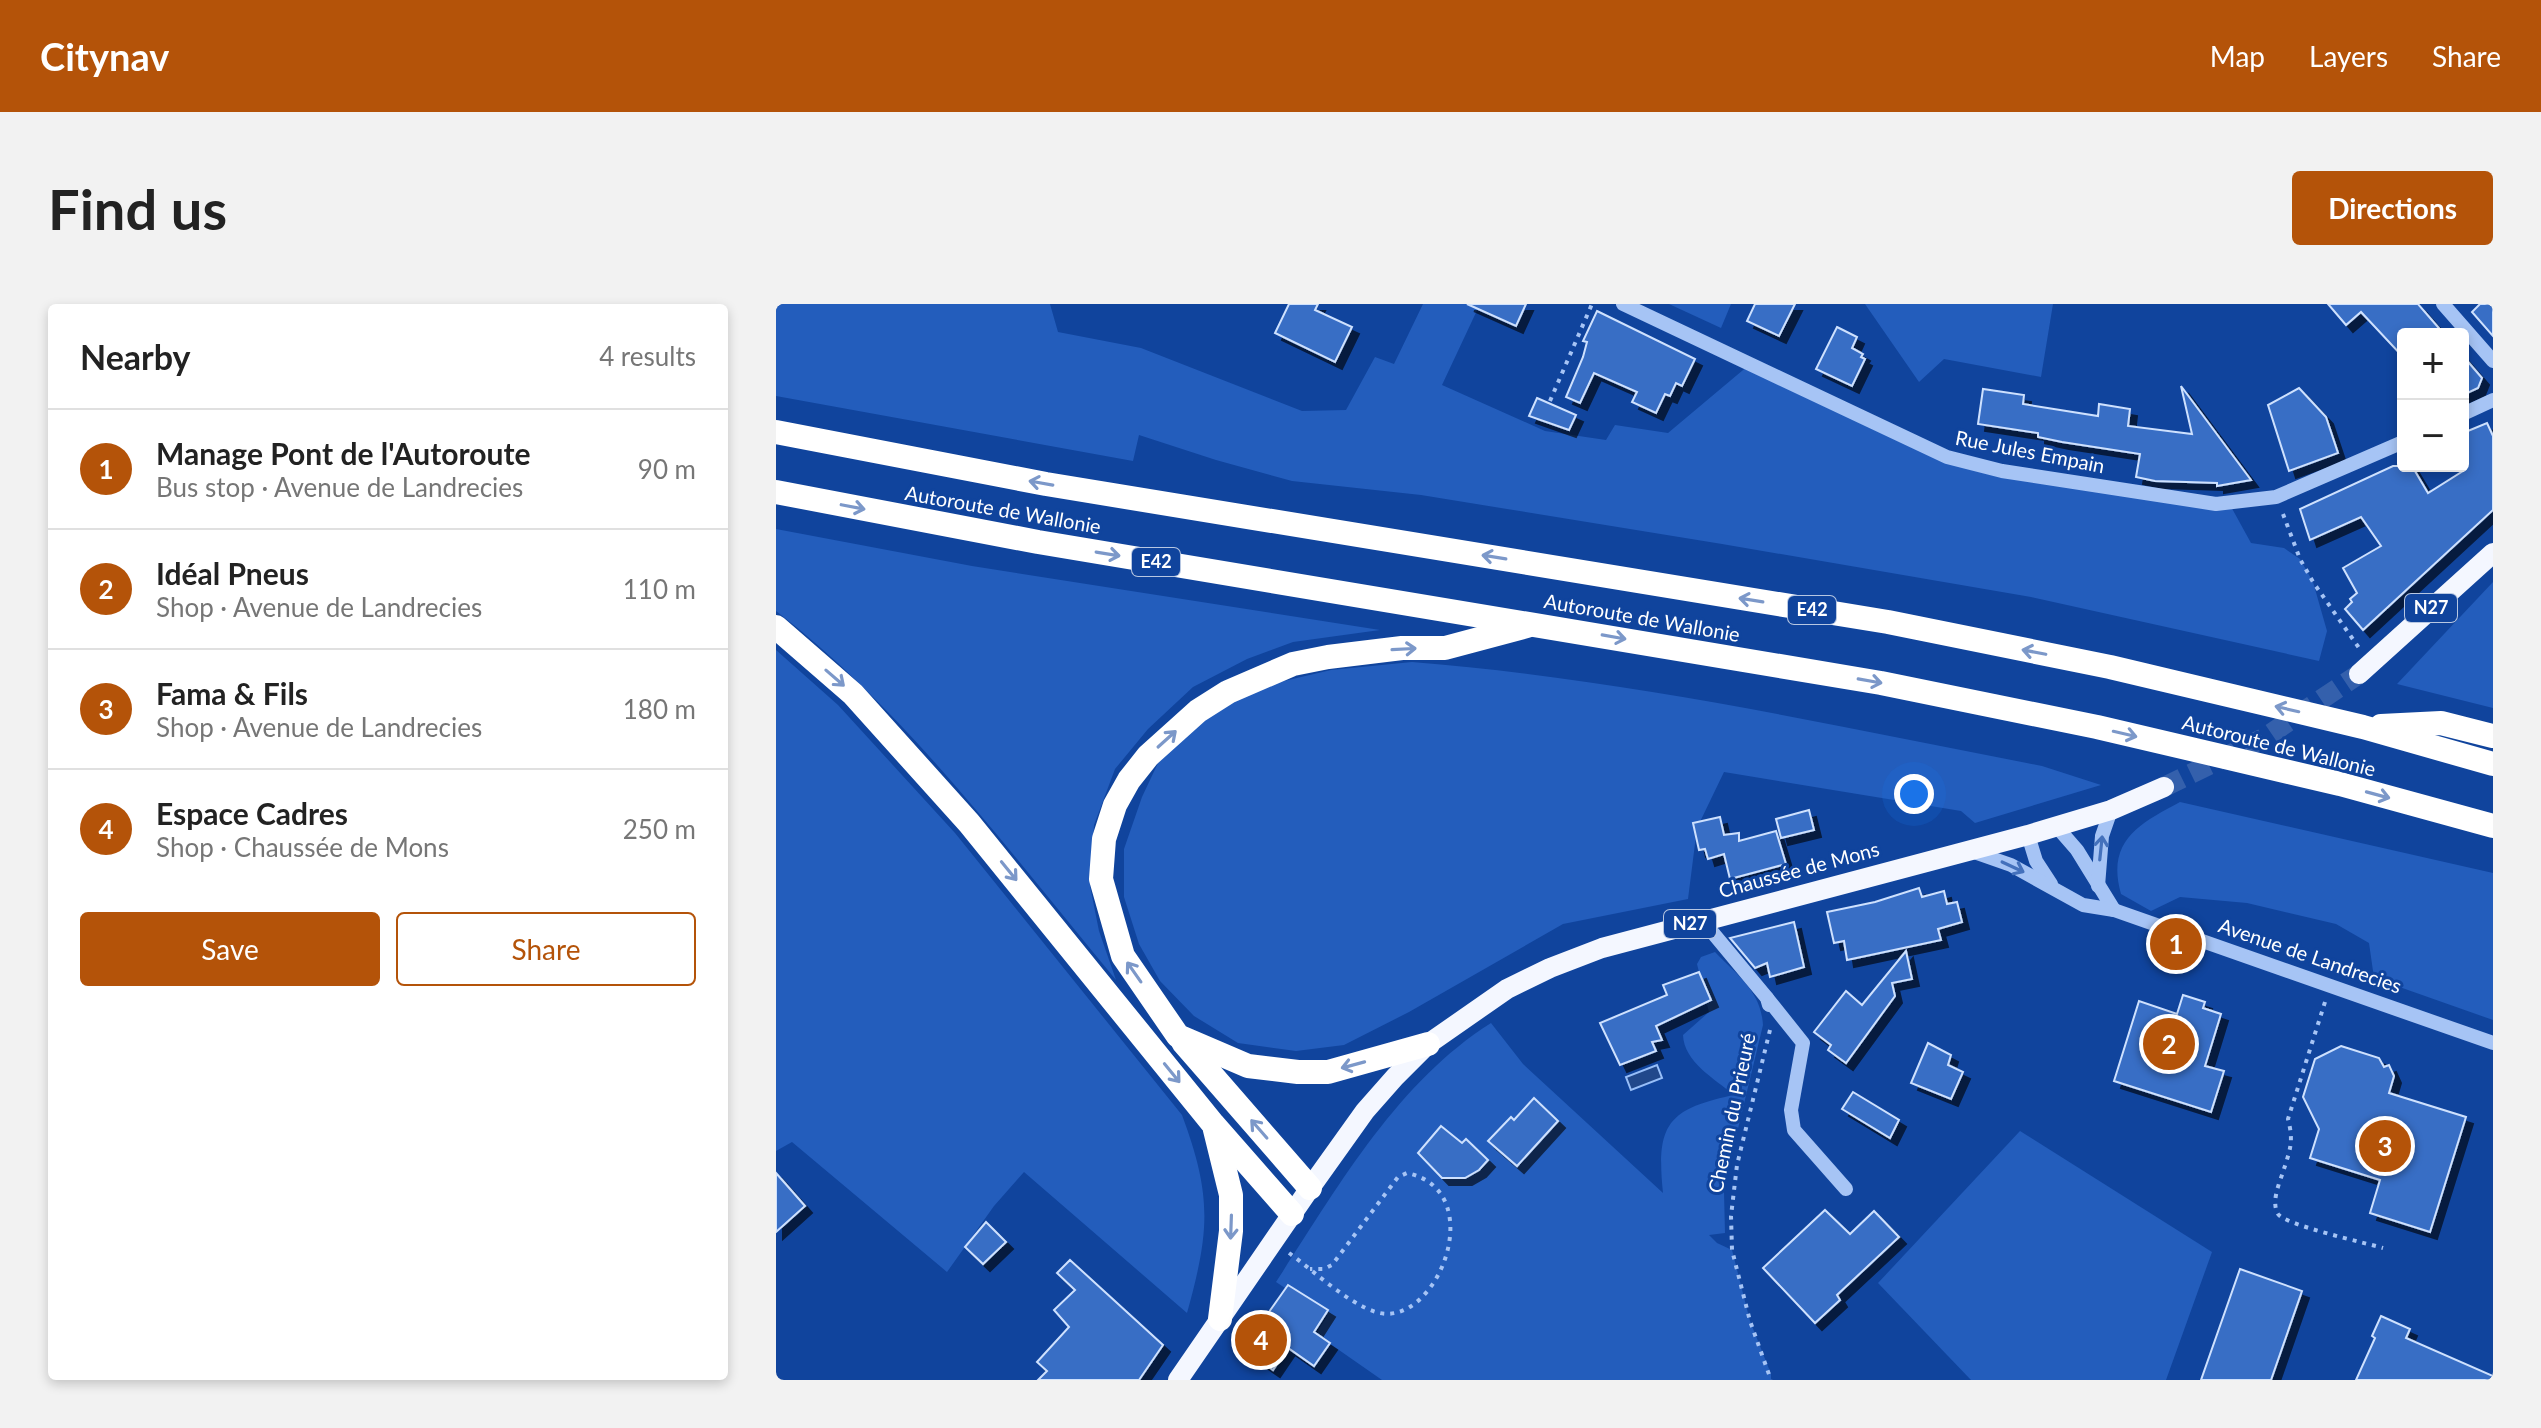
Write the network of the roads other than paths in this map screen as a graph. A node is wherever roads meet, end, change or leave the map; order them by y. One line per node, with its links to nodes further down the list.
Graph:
1 (1623, 304): 7 (street, Rue Jules Empain)
2 (2443, 304): 3 (street)
3 (2493, 361)
4 (2493, 400): 5 (street)
5 (2469, 411)
6 (776, 432): 13 (highway, Autoroute de Wallonie / E42, one-way to 6)
7 (2397, 445)
8 (776, 492): 10 (highway, Autoroute de Wallonie / E42, one-way to 10)
9 (2493, 553): 12 (main road, N27)
10 (1537, 624): 18 (highway, Autoroute de Wallonie / E42, one-way to 18); 28 (highway, one-way to 10)
11 (776, 627): 31 (highway, one-way to 31)
12 (2365, 669)
13 (2363, 727): 14 (highway); 15 (highway, Autoroute de Wallonie / E42)
14 (2493, 736)
15 (2493, 764)
16 (2164, 787): 17 (main road, N27)
17 (2111, 810): 19 (main road, N27); 22 (street, one-way to 17)
18 (2493, 826)
19 (2057, 827): 20 (main road, N27); 22 (street)
20 (2028, 835): 21 (main road, N27); 23 (street)
21 (1971, 850): 23 (street, Avenue de Landrecies, one-way to 23); 25 (main road, Chaussée de Mons / N27)
22 (2098, 886): 24 (street)
23 (2054, 888): 24 (street, Avenue de Landrecies)
24 (2114, 910): 29 (street, Avenue de Landrecies)
25 (1703, 921): 26 (street, Chemin du Prieuré); 30 (main road, Chaussée de Mons / N27)
26 (1767, 998): 27 (street, Chemin du Prieuré); 33 (street)
27 (1773, 1016)
28 (1178, 1036): 30 (highway, one-way to 28); 32 (highway, one-way to 28)
29 (2493, 1043)
30 (1428, 1044): 32 (main road, N27)
31 (1213, 1124): 34 (highway); 35 (highway, one-way to 35)
32 (1310, 1188): 34 (main road, N27)
33 (1846, 1189)
34 (1292, 1214): 35 (main road, N27)
35 (1220, 1319): 36 (main road, N27)
36 (1178, 1380)

